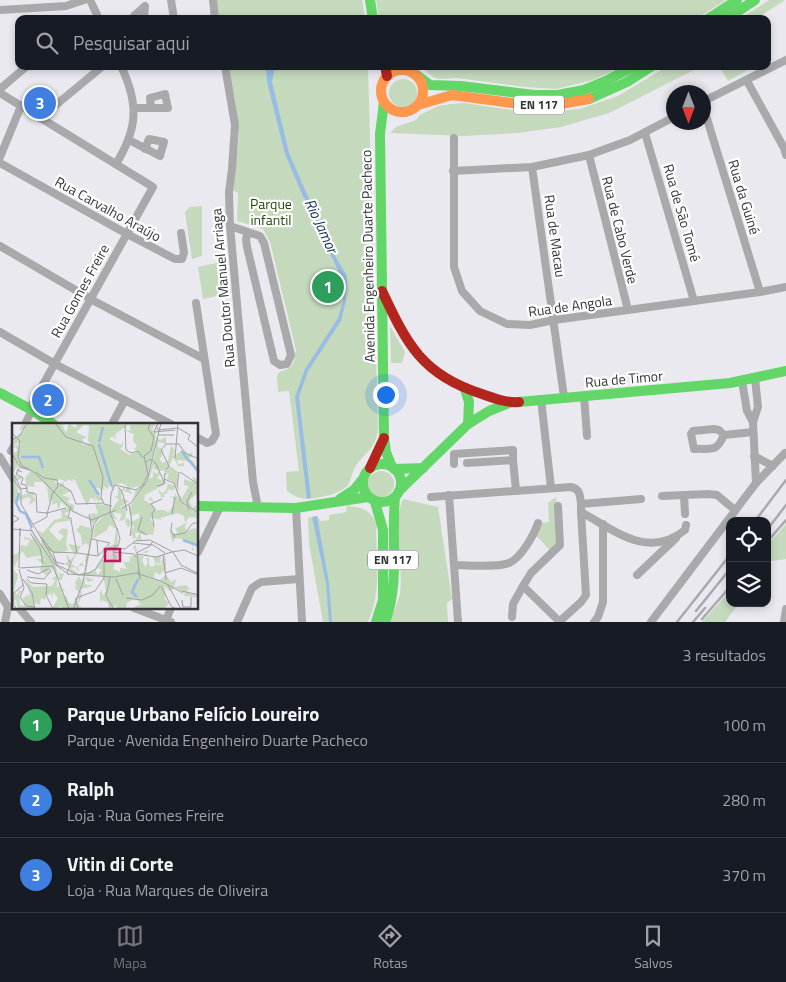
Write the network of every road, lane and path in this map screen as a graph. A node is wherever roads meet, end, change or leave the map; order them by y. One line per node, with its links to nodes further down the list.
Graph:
1 (84, 0): 8 (street)
2 (90, 0): 9 (street)
3 (171, 0): 12 (street)
4 (213, 0): 13 (street)
5 (370, 0): 14 (main road)
6 (737, 0): 15 (main road)
7 (755, 0): 16 (main road)
8 (0, 10)
9 (97, 15)
10 (135, 15): 11 (street)
11 (144, 15)
12 (173, 15)
13 (215, 15)
14 (372, 15)
15 (714, 15)
16 (732, 15)
17 (786, 60): 18 (street)
18 (771, 68)
19 (23, 70): 29 (street)
20 (98, 70): 37 (street)
21 (123, 70): 34 (street)
22 (226, 70): 52 (street, Rua Doutor Manuel Arriaga)
23 (407, 70): 24 (main road, EN 117); 27 (main road, EN 117); 32 (main road)
24 (627, 70)
25 (646, 70): 32 (main road, EN 117)
26 (767, 70): 28 (street)
27 (386, 71): 31 (main road, EN 117)
28 (747, 81): 30 (street); 45 (street)
29 (0, 91): 33 (street)
30 (711, 99)
31 (384, 102): 36 (main road); 41 (main road, Avenida Engenheiro Duarte Pacheco / EN 117)
32 (418, 105): 36 (main road, EN 117)
33 (20, 106): 37 (street); 47 (street)
34 (134, 108): 35 (street); 43 (street)
35 (151, 108)
36 (405, 112): 41 (main road, Avenida Engenheiro Duarte Pacheco / EN 117)
37 (40, 118): 49 (street)
38 (666, 121): 40 (street)
39 (710, 130): 59 (street, Rua da Guiné)
40 (645, 132): 46 (street); 61 (street, Rua de São Tomé)
41 (380, 134): 58 (main road, Avenida Engenheiro Duarte Pacheco / EN 117)
42 (454, 138): 51 (street, Rua de Angola)
43 (129, 140): 44 (street); 49 (street)
44 (145, 149)
45 (785, 150)
46 (589, 155): 50 (street); 63 (street, Rua de Cabo Verde)
47 (0, 157)
48 (0, 163): 55 (street, Rua Carvalho Araújo)
49 (116, 164): 55 (street, Rua Gomes Freire)
50 (532, 168): 51 (street); 64 (street, Rua de Macau)
51 (453, 171): 64 (street, Rua de Angola)
52 (230, 226): 54 (street); 116 (street, Rua Doutor Manuel Arriaga)
53 (181, 233): 55 (street, Rua Carvalho Araújo)
54 (248, 233): 54 (street)
55 (127, 234): 60 (street, Rua Gomes Freire)
56 (0, 246): 60 (street)
57 (786, 287): 59 (street, Rua de Angola)
58 (382, 291): 71 (main road, Rua de Timor); 88 (main road, Avenida Engenheiro Duarte Pacheco / EN 117)
59 (760, 292): 61 (street, Rua de Angola)
60 (90, 298): 66 (street); 67 (street, Rua Gomes Freire)
61 (694, 301): 63 (street, Rua de Angola)
62 (196, 303): 66 (street)
63 (628, 310): 64 (street, Rua de Angola)
64 (554, 320): 74 (street, Rua de Macau)
65 (0, 332): 67 (street)
66 (204, 359): 89 (street)
67 (55, 364): 76 (street); 78 (street, Rua Gomes Freire)
68 (786, 371): 69 (main road, Rua de Timor)
69 (755, 378): 70 (main road, Rua de Timor); 79 (street)
70 (742, 381): 73 (main road, Rua de Timor); 79 (street)
71 (465, 389): 77 (main road, Rua de Timor); 84 (main road)
72 (0, 393): 78 (main road)
73 (584, 396): 74 (main road, Rua de Timor); 87 (street)
74 (564, 397): 75 (main road, Rua de Timor)
75 (541, 399): 77 (main road, Rua de Timor); 103 (street)
76 (125, 400): 82 (street); 83 (street)
77 (509, 403): 84 (main road)
78 (31, 409): 80 (street, Rua Gomes Freire); 81 (main road)
79 (753, 422): 85 (street)
80 (25, 423)
81 (52, 423)
82 (113, 423)
83 (169, 423)
84 (468, 424): 99 (main road)
85 (753, 432): 86 (street); 91 (street)
86 (724, 435)
87 (587, 436)
88 (384, 438): 97 (main road, Avenida Engenheiro Duarte Pacheco / EN 117); 98 (main road, Avenida Engenheiro Duarte Pacheco / EN 117)
89 (199, 439)
90 (785, 453): 96 (street)
91 (754, 456): 96 (street); 102 (street)
92 (0, 457): 100 (street)
93 (513, 460): 94 (street); 95 (street); 104 (street)
94 (467, 463)
95 (454, 464)
96 (773, 466): 102 (street)
97 (370, 468): 98 (main road); 101 (main road, EN 117)
98 (393, 468): 99 (main road); 105 (main road, EN 117)
99 (423, 468): 105 (main road)
100 (12, 477)
101 (363, 479): 110 (main road, EN 117); 112 (main road)
102 (756, 483): 119 (street)
103 (551, 488): 104 (street); 118 (street)
104 (516, 490): 108 (street)
105 (397, 494): 110 (main road); 142 (main road, EN 117)
106 (684, 495): 109 (street); 119 (street); 120 (street)
107 (431, 496): 108 (street)
108 (449, 496): 126 (street)
109 (662, 496)
110 (372, 499): 112 (main road); 141 (main road, EN 117)
111 (641, 499): 118 (street)
112 (337, 501): 117 (main road)
113 (199, 506): 115 (main road)
114 (558, 506): 129 (street)
115 (220, 507): 116 (main road); 125 (street)
116 (258, 508): 117 (main road)
117 (300, 508): 128 (street)
118 (581, 508): 122 (street); 144 (street)
119 (735, 510): 146 (street)
120 (685, 514)
121 (538, 523): 126 (street)
122 (602, 524): 124 (street); 145 (street)
123 (686, 525): 124 (street)
124 (679, 535): 127 (street)
125 (199, 550)
126 (454, 565): 143 (street)
127 (637, 575)
128 (299, 579): 139 (street); 140 (street)
129 (523, 586): 135 (street); 144 (street)
130 (0, 594): 131 (street)
131 (11, 607): 137 (street)
132 (786, 609): 147 (street)
133 (21, 610): 138 (street)
134 (139, 610): 136 (street)
135 (512, 618)
136 (168, 621)
137 (6, 622)
138 (31, 622)
139 (236, 622)
140 (302, 622)
141 (376, 622)
142 (385, 622)
143 (458, 622)
144 (559, 622)
145 (594, 622)
146 (651, 622)
147 (784, 622)

